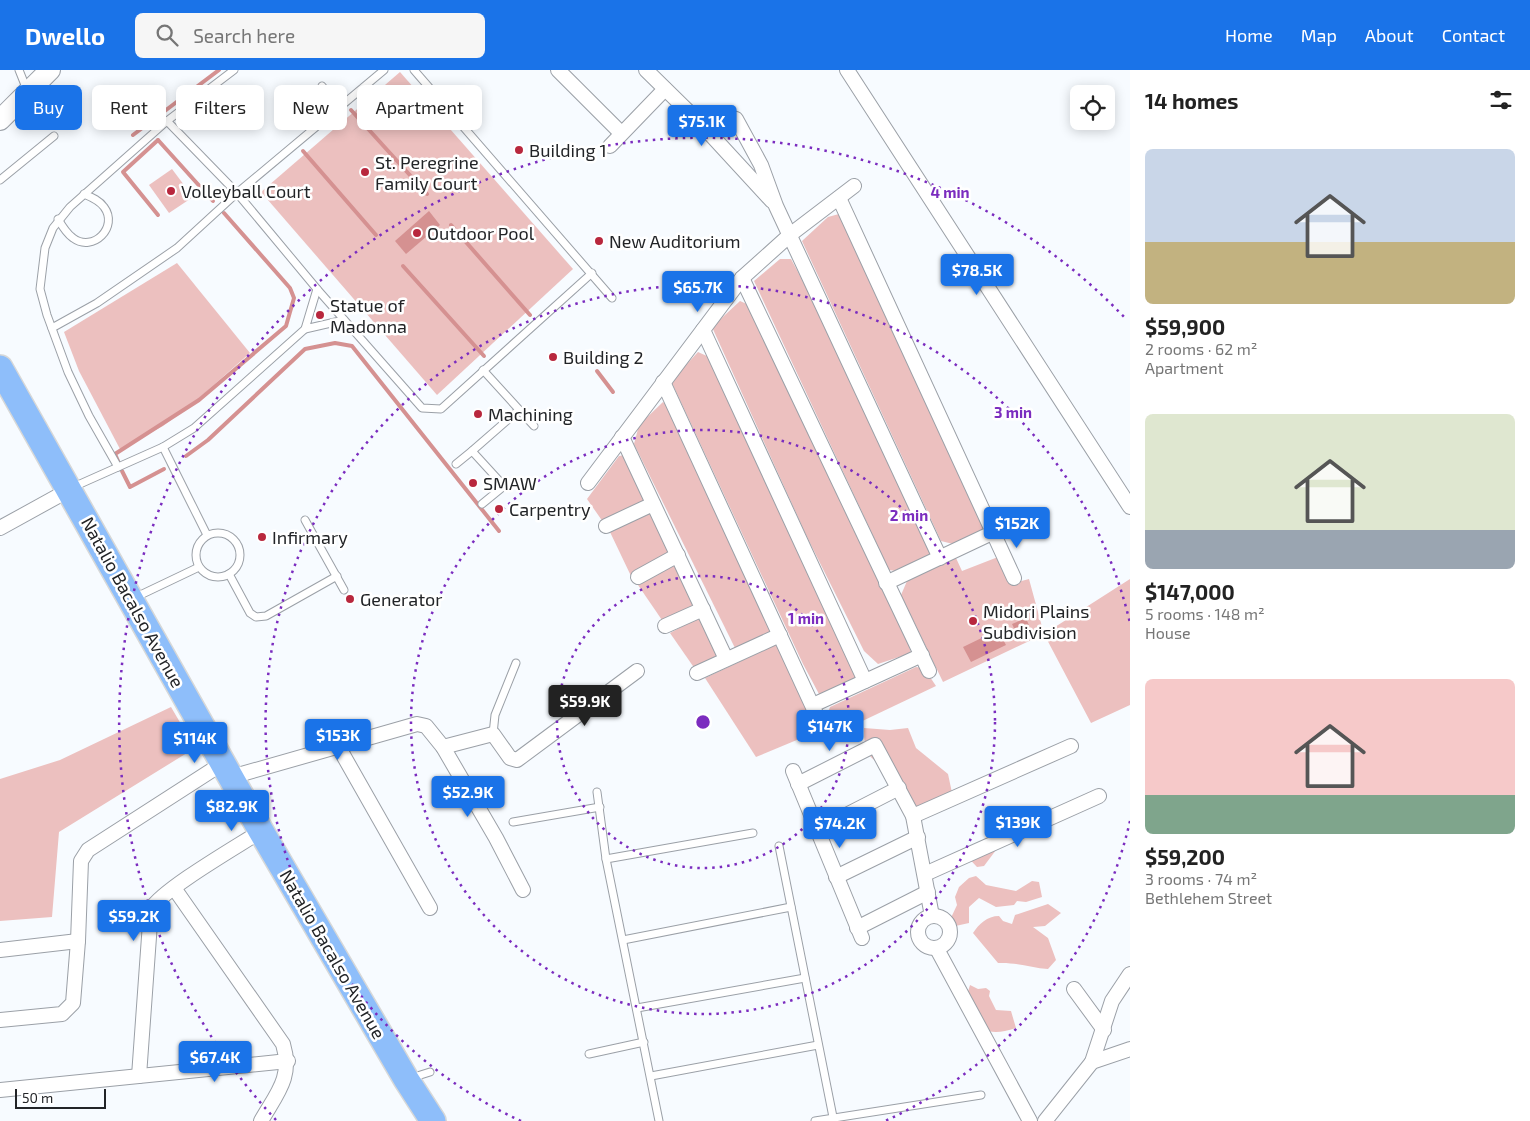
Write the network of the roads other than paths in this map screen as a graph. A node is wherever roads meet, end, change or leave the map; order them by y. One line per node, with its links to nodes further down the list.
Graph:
1 (19, 70): 9 (lane)
2 (50, 70): 10 (street)
3 (234, 70): 15 (lane)
4 (384, 70): 12 (lane)
5 (414, 70): 29 (lane)
6 (558, 70): 18 (street)
7 (847, 70): 51 (street)
8 (649, 72): 11 (street)
9 (25, 85)
10 (36, 85)
11 (665, 89): 16 (street); 18 (street)
12 (347, 101)
13 (15, 106): 14 (street)
14 (0, 120)
15 (167, 121): 23 (lane); 24 (lane)
16 (701, 124): 26 (street); 26 (street)
17 (313, 130): 23 (lane)
18 (621, 133): 20 (street)
19 (54, 136): 21 (lane)
20 (610, 146)
21 (0, 180)
22 (854, 186): 25 (street)
23 (237, 193): 31 (lane); 34 (lane)
24 (84, 194): 27 (lane); 27 (lane)
25 (839, 198): 28 (street); 55 (street)
26 (776, 206): 28 (street)
27 (58, 219): 34 (lane)
28 (791, 234): 30 (street); 58 (street)
29 (592, 273): 32 (lane); 37 (lane)
30 (742, 278): 36 (street); 64 (street)
31 (317, 290): 33 (lane); 35 (lane)
32 (612, 298)
33 (344, 320): 35 (lane); 37 (lane)
34 (52, 328): 46 (lane)
35 (304, 329): 43 (lane)
36 (703, 330): 38 (street); 76 (street)
37 (483, 370): 40 (lane)
38 (662, 382): 42 (street); 69 (street)
39 (6, 383): 48 (highway, Natalio Bacalso Avenue)
40 (520, 410): 41 (lane); 44 (lane)
41 (534, 426)
42 (622, 437): 47 (street); 50 (street)
43 (163, 447): 46 (lane); 56 (lane)
44 (472, 451): 45 (lane); 49 (lane)
45 (456, 464)
46 (118, 467): 48 (lane)
47 (588, 483)
48 (69, 490): 54 (street); 66 (highway, Natalio Bacalso Avenue)
49 (482, 504)
50 (653, 504): 53 (street); 57 (street)
51 (1130, 507)
52 (305, 520): 61 (lane)
53 (606, 526)
54 (0, 528)
55 (994, 532): 58 (street); 63 (street)
56 (207, 535): 59 (lane); 60 (lane)
57 (678, 555): 62 (street); 67 (street)
58 (940, 558): 64 (street)
59 (199, 567): 60 (lane); 66 (lane)
60 (229, 574): 61 (lane)
61 (337, 576): 65 (lane)
62 (638, 577)
63 (1014, 578)
64 (886, 583): 70 (street)
65 (344, 590)
66 (131, 599): 83 (highway, Natalio Bacalso Avenue)
67 (703, 609): 68 (street); 71 (street)
68 (665, 626)
69 (780, 635): 71 (street); 77 (street)
70 (922, 655): 74 (street); 76 (street)
71 (726, 659): 75 (street)
72 (516, 663): 79 (lane)
73 (637, 671): 79 (street)
74 (929, 671)
75 (697, 673)
76 (865, 681): 77 (street)
77 (813, 704): 78 (street)
78 (823, 729)
79 (493, 734): 82 (street)
80 (338, 746): 82 (street); 83 (street); 102 (street)
81 (1071, 746): 88 (street)
82 (443, 747): 99 (street)
83 (227, 770): 91 (highway, Natalio Bacalso Avenue); 105 (street)
84 (899, 788): 88 (street); 90 (street); 90 (street)
85 (597, 792): 87 (lane)
86 (1099, 796): 96 (street)
87 (600, 807): 89 (lane); 95 (lane)
88 (914, 816): 93 (street)
89 (513, 822)
90 (817, 830): 97 (street)
91 (261, 831): 98 (street); 123 (highway, Natalio Bacalso Avenue)
92 (753, 833): 95 (lane)
93 (918, 837): 96 (street); 97 (street)
94 (779, 846): 101 (lane)
95 (606, 859): 104 (lane)
96 (926, 874): 100 (street)
97 (836, 877): 100 (street)
98 (174, 888): 118 (street); 121 (street)
99 (523, 890)
100 (928, 892): 103 (street)
101 (791, 907): 104 (lane); 109 (lane)
102 (430, 908)
103 (932, 916): 106 (street); 106 (street)
104 (623, 940): 111 (lane)
105 (78, 941): 107 (street); 112 (street)
106 (937, 949): 131 (street)
107 (0, 950)
108 (1130, 974): 113 (street)
109 (805, 978): 111 (lane); 115 (lane)
110 (1074, 989): 113 (street)
111 (637, 1008): 114 (lane)
112 (0, 1020)
113 (1104, 1030): 119 (street)
114 (644, 1042): 117 (lane); 122 (lane)
115 (818, 1046): 122 (lane); 126 (lane)
116 (1130, 1049): 119 (street)
117 (589, 1054)
118 (288, 1062): 121 (street); 127 (street)
119 (1092, 1062): 132 (street)
120 (430, 1072): 123 (lane)
121 (138, 1076): 124 (street)
122 (651, 1076): 129 (lane)
123 (406, 1079): 128 (highway, Natalio Bacalso Avenue)
124 (0, 1090)
125 (981, 1095): 126 (lane)
126 (833, 1117): 130 (lane)
127 (261, 1121)
128 (433, 1121)
129 (659, 1121)
130 (815, 1121)
131 (1030, 1121)
132 (1045, 1121)

